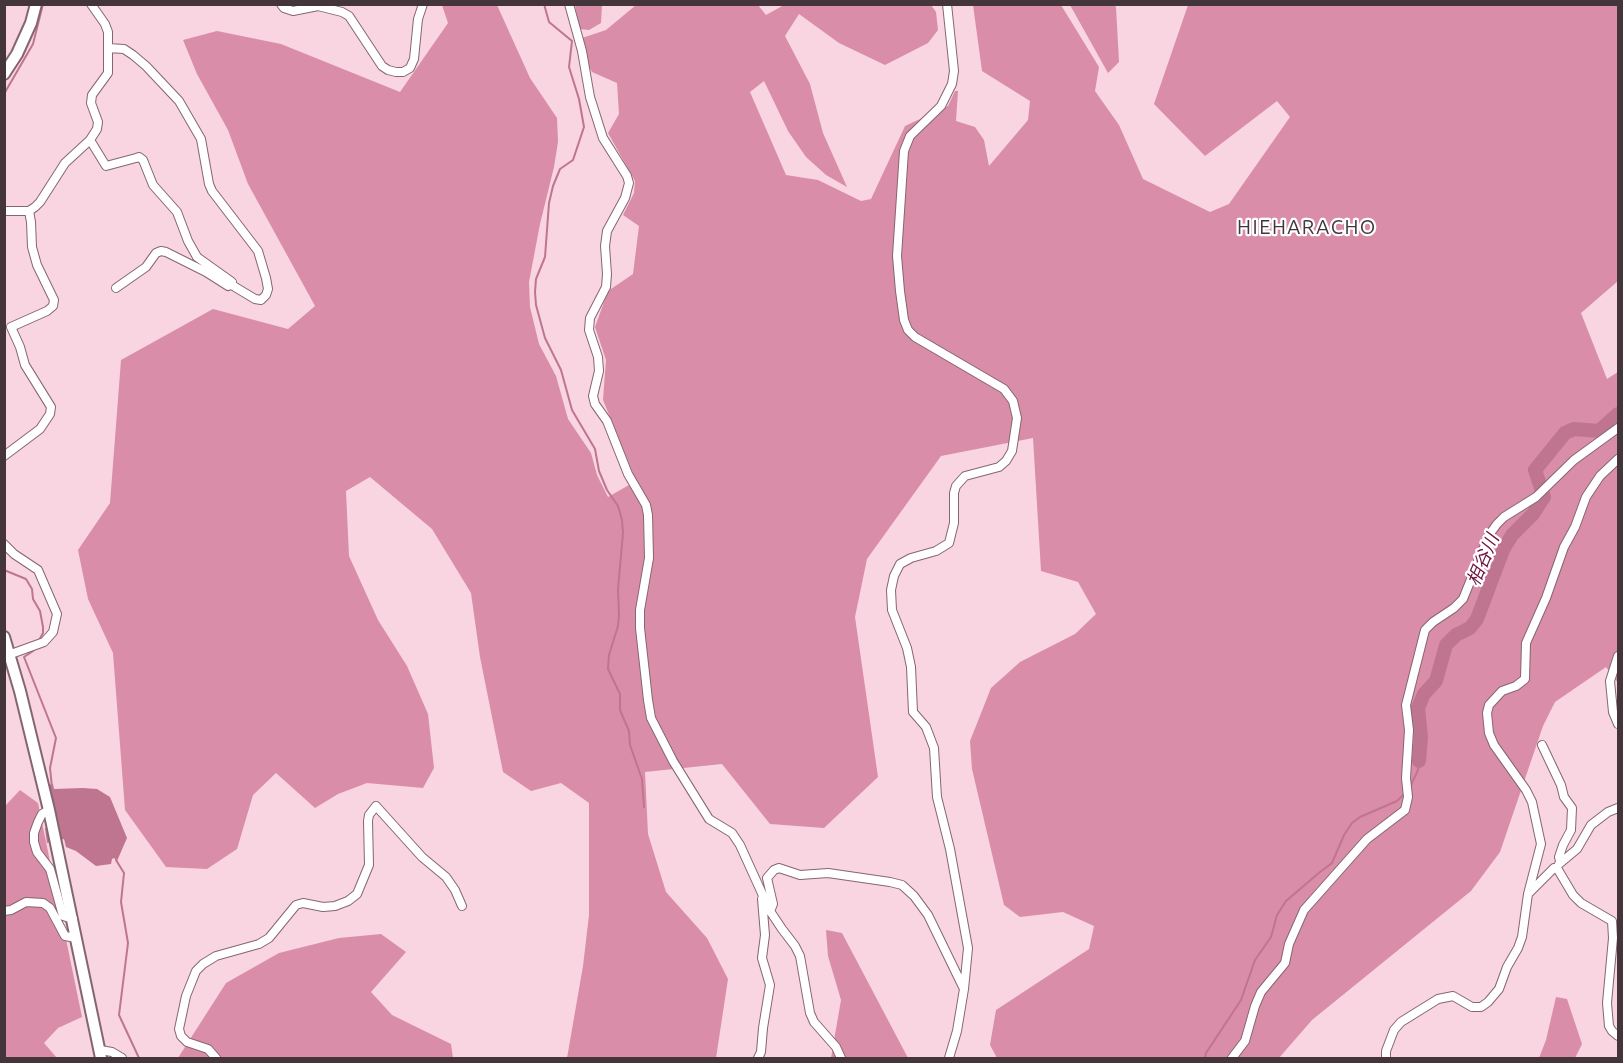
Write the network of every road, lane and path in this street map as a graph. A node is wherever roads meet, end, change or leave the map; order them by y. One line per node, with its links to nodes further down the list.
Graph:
1 (36, 4): 8 (street)
2 (91, 4): 7 (street)
3 (281, 4): 4 (street)
4 (423, 4)
5 (569, 4): 26 (street)
6 (947, 4): 33 (street)
7 (108, 48): 9 (street); 12 (street)
8 (4, 74)
9 (90, 140): 11 (street); 12 (street)
10 (4, 211): 11 (street)
11 (29, 211): 15 (street)
12 (230, 284): 13 (street)
13 (116, 288)
14 (1618, 428): 41 (street)
15 (4, 456)
16 (1618, 459): 27 (street)
17 (4, 544): 19 (street)
18 (4, 637): 19 (street)
19 (10, 654): 24 (street)
20 (1618, 656): 21 (street)
21 (1618, 724)
22 (1542, 745): 25 (street)
23 (1618, 808): 25 (street)
24 (49, 810): 31 (street); 31 (street)
25 (1559, 865): 27 (street); 34 (street)
26 (761, 892): 30 (street); 38 (street)
27 (1528, 894): 42 (street)
28 (462, 906): 37 (street)
29 (4, 910): 32 (street)
30 (770, 911): 33 (street); 39 (street)
31 (73, 919): 32 (street)
32 (76, 938): 35 (street)
33 (964, 989): 40 (street)
34 (1618, 1036)
35 (101, 1054): 36 (street)
36 (122, 1059)
37 (216, 1059)
38 (758, 1059)
39 (841, 1059)
40 (949, 1059)
41 (1232, 1059)
42 (1386, 1059)

